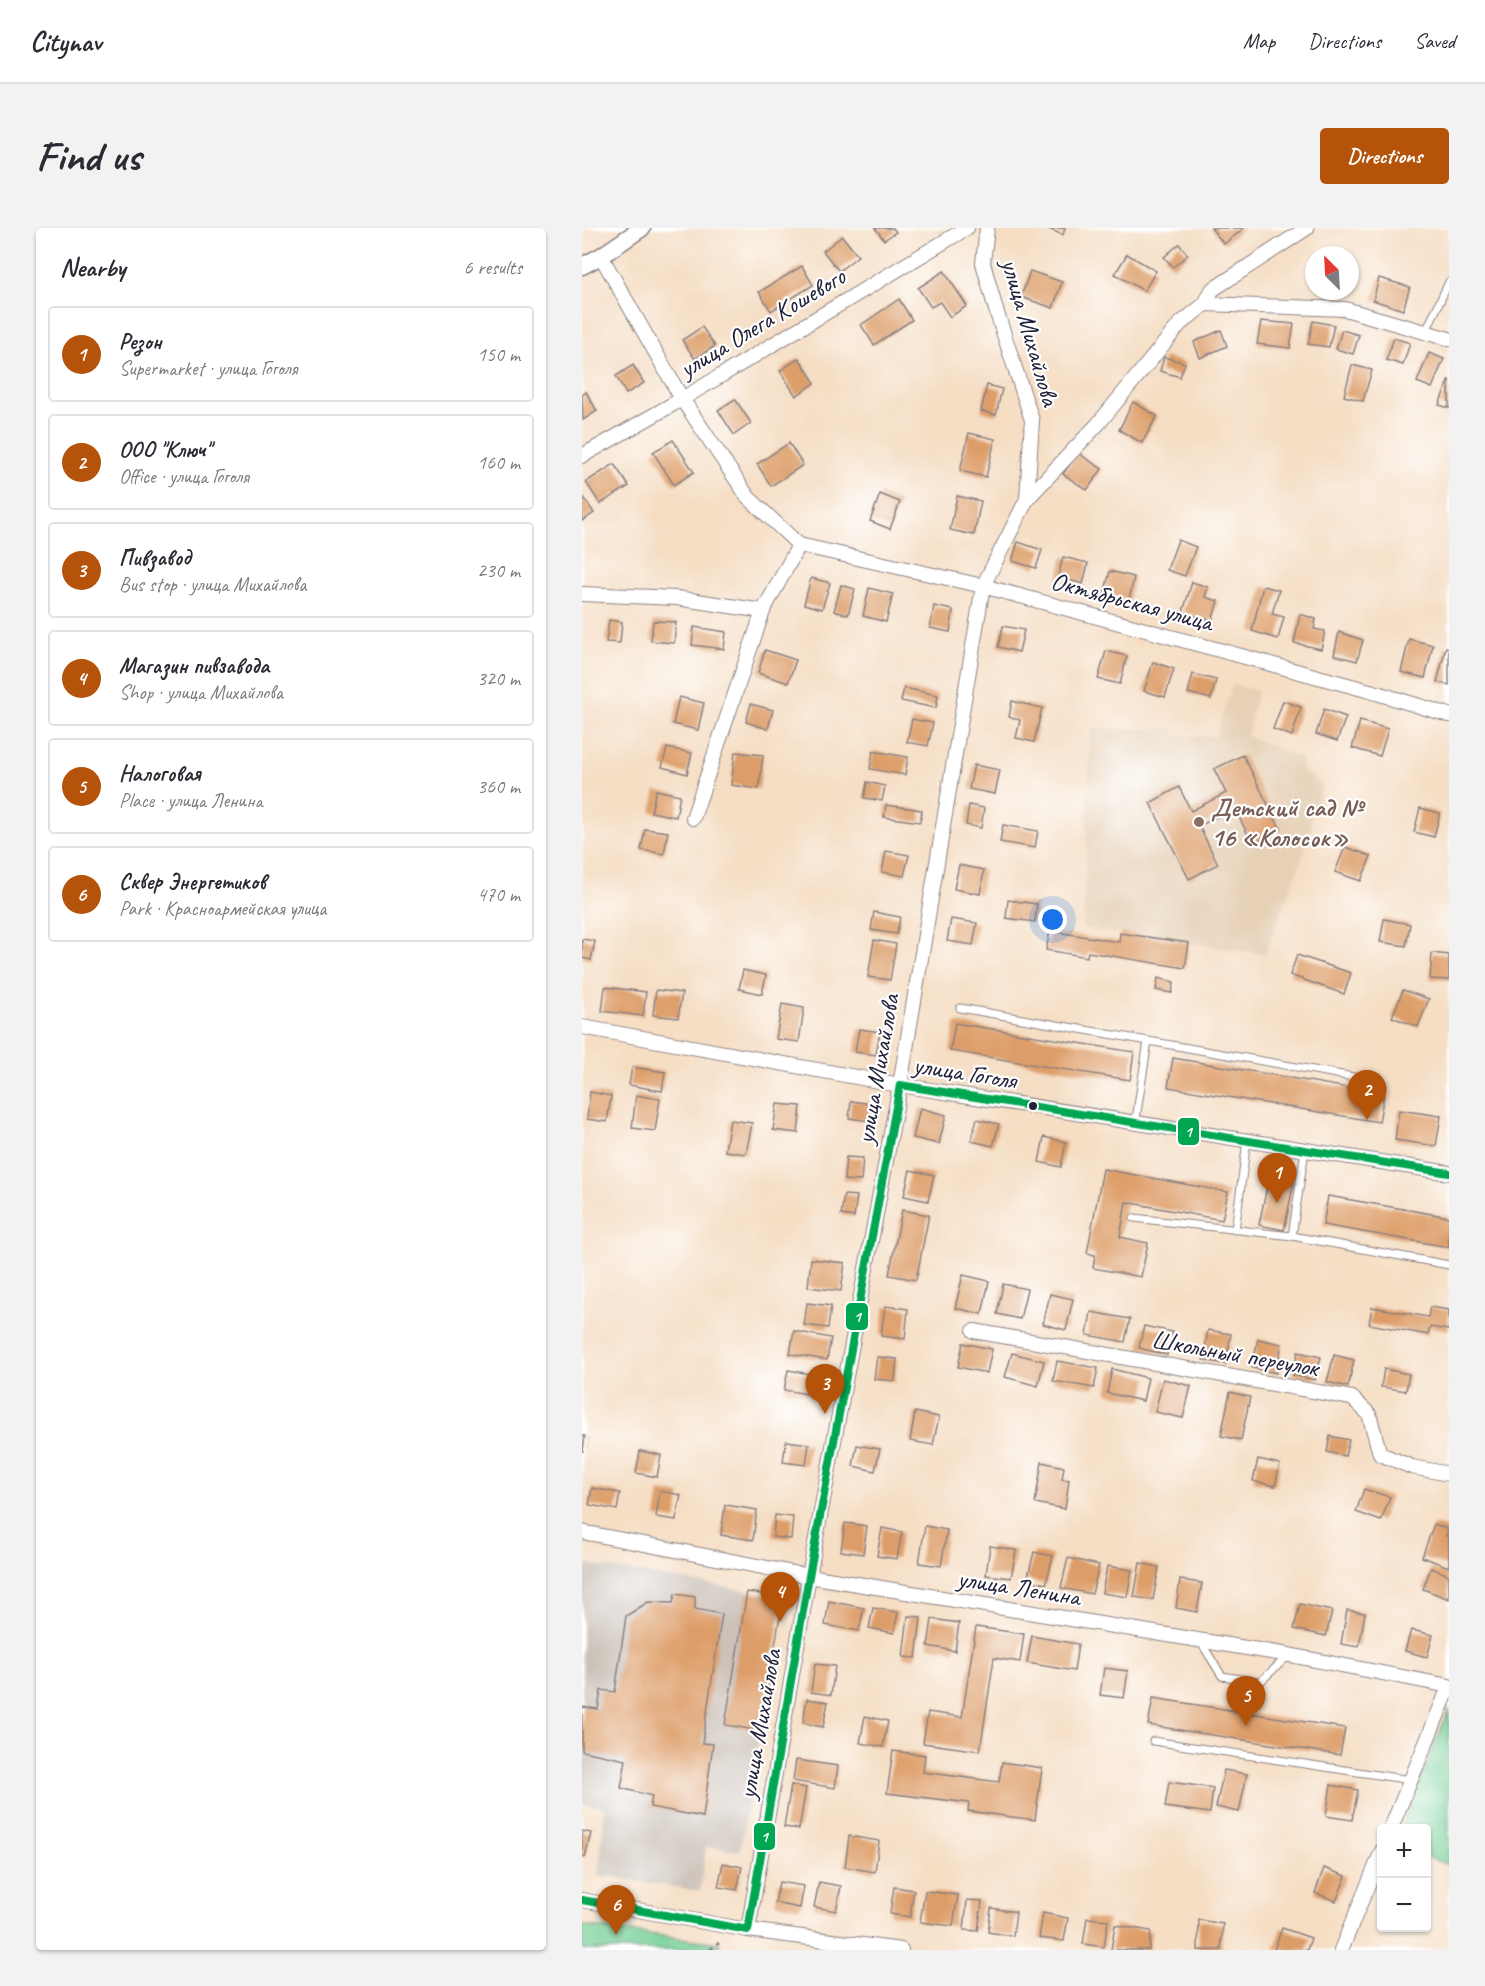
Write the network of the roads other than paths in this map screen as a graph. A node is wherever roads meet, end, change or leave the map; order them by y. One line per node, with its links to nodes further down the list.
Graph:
1 (642, 228): 5 (street)
2 (967, 228): 11 (street, улица Олега Кошевого)
3 (987, 228): 13 (street, улица Михайлова)
4 (1307, 228): 8 (street)
5 (601, 256): 6 (street); 11 (street)
6 (582, 266)
7 (1449, 282): 9 (lane)
8 (1205, 304): 9 (street); 13 (street)
9 (1426, 331): 10 (street)
10 (1449, 339)
11 (682, 399): 12 (street, улица Олега Кошевого); 14 (street)
12 (582, 456)
13 (1028, 499): 15 (street, улица Михайлова)
14 (799, 545): 15 (street, Октябрьская улица); 17 (street)
15 (983, 586): 18 (street, Октябрьская улица); 24 (street, улица Михайлова)
16 (582, 594): 17 (street)
17 (763, 611): 19 (street)
18 (1449, 715)
19 (693, 818)
20 (960, 1008): 22 (lane)
21 (582, 1027): 24 (street, улица Гоголя)
22 (1148, 1041): 23 (lane); 25 (lane)
23 (1365, 1079)
24 (900, 1085): 25 (street, улица Гоголя); 36 (street, улица Михайлова)
25 (1135, 1125): 26 (street, улица Гоголя)
26 (1246, 1141): 27 (street, улица Гоголя); 30 (lane)
27 (1305, 1150): 28 (street, улица Гоголя); 31 (lane)
28 (1449, 1173)
29 (1134, 1218): 30 (lane)
30 (1235, 1230): 31 (lane)
31 (1292, 1236): 32 (lane)
32 (1449, 1265)
33 (974, 1331): 34 (street, Школьный переулок)
34 (1449, 1474)
35 (582, 1532): 36 (street, улица Ленина)
36 (809, 1576): 37 (street, улица Ленина); 45 (street, улица Михайлова)
37 (1200, 1641): 38 (street, улица Ленина); 38 (lane)
38 (1289, 1655): 39 (street, улица Ленина)
39 (1449, 1686): 41 (street)
40 (1154, 1741): 41 (lane)
41 (1411, 1780): 42 (street)
42 (1393, 1824)
43 (1377, 1863): 47 (street)
44 (582, 1900): 45 (street)
45 (748, 1930): 46 (street)
46 (901, 1950)
47 (1341, 1950)

